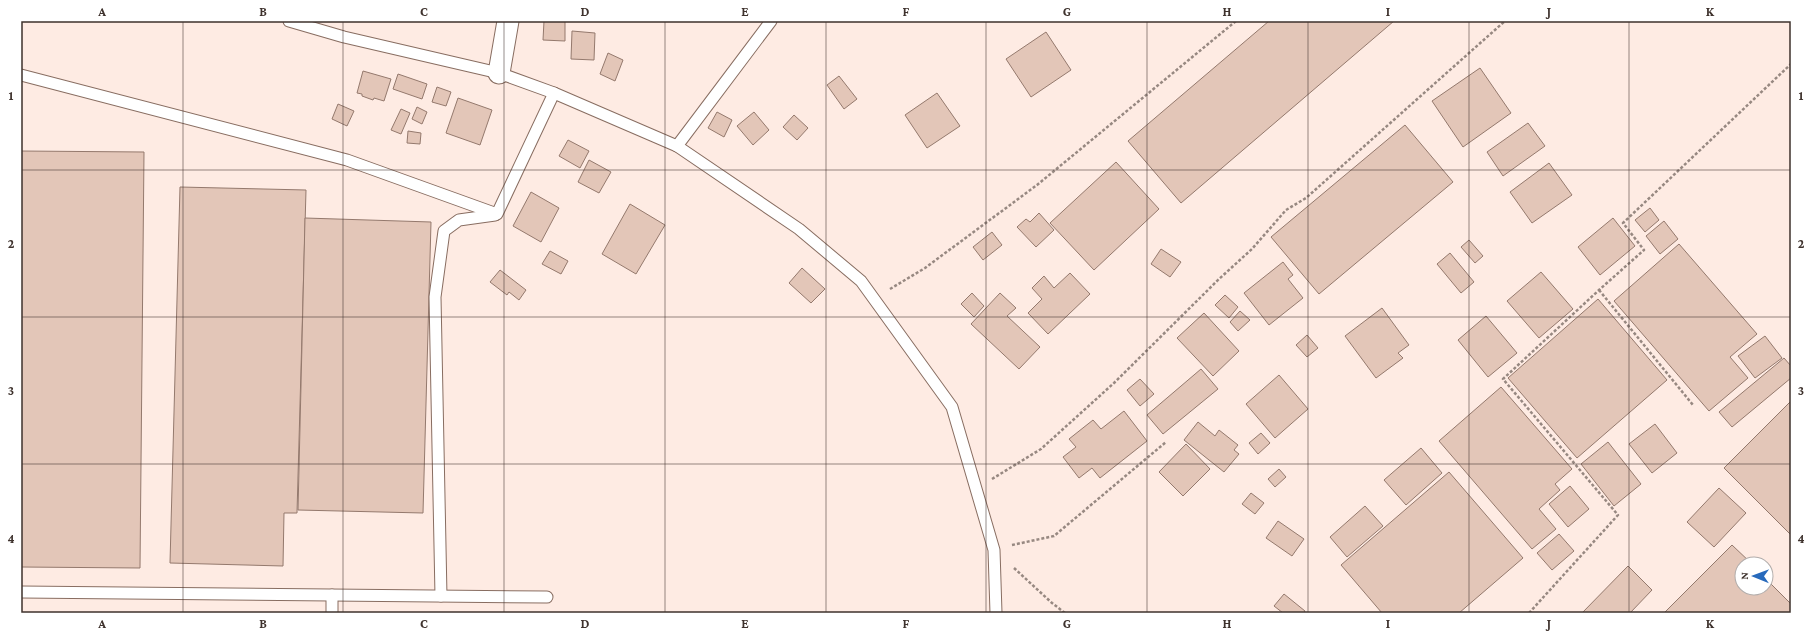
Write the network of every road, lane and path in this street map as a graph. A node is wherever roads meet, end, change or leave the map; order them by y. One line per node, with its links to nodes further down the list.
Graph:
1 (289, 21): 7 (lane)
2 (508, 21): 7 (street)
3 (771, 21): 10 (lane)
4 (1236, 21): 13 (path)
5 (1505, 21): 16 (path)
6 (1791, 64): 12 (path)
7 (499, 73): 9 (lane)
8 (21, 75): 11 (lane)
9 (554, 93): 10 (lane); 11 (lane)
10 (676, 146): 13 (lane)
11 (497, 214): 20 (lane)
12 (1599, 290): 14 (path); 25 (path)
13 (874, 298): 16 (lane)
14 (1693, 405)
15 (1166, 442): 17 (path)
16 (976, 488): 17 (lane)
17 (994, 550): 23 (lane); 24 (path)
18 (21, 592): 19 (lane)
19 (332, 595): 20 (lane); 22 (lane)
20 (441, 596): 21 (lane)
21 (547, 597)
22 (332, 613)
23 (996, 613)
24 (1065, 613)
25 (1528, 613)

